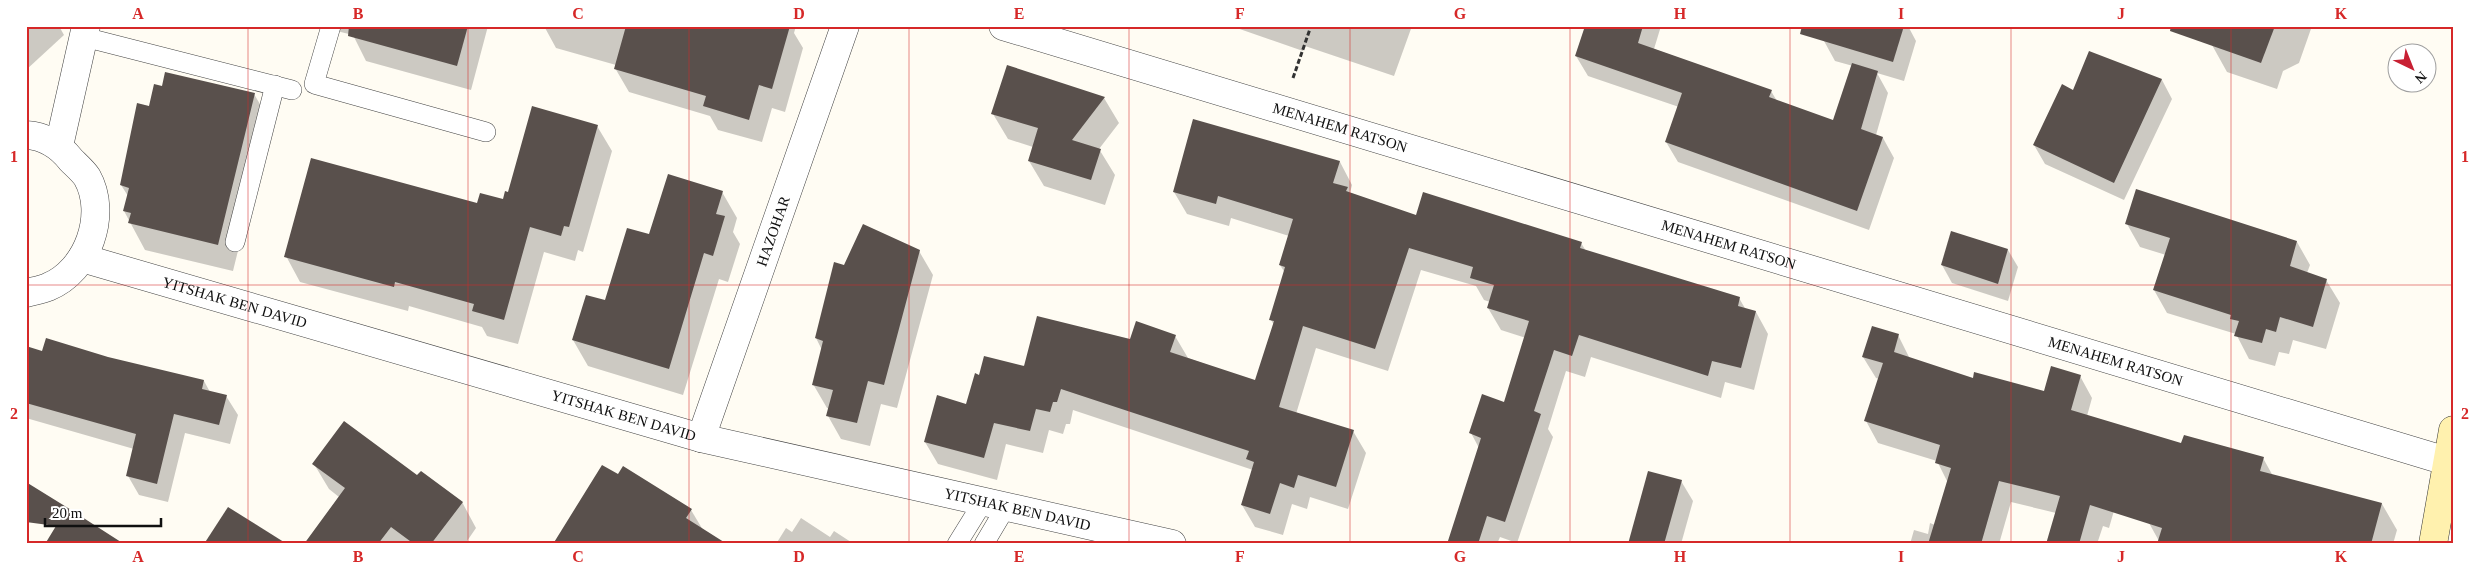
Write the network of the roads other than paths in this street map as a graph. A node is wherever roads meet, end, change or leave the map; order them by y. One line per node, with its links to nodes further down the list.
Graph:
1 (331, 26): 5 (lane)
2 (845, 26): 12 (street, HAZOHAR)
3 (1003, 26): 13 (street, MENAHEM RATSON)
4 (85, 32): 7 (street); 8 (lane)
5 (486, 132)
6 (26, 135): 7 (street)
7 (59, 146): 9 (street)
8 (235, 242)
9 (82, 258): 10 (street); 12 (street, YITSHAK BEN DAVID)
10 (26, 294)
11 (2453, 430): 13 (main road)
12 (701, 438): 14 (street, YITSHAK BEN DAVID)
13 (2450, 463): 15 (main road)
14 (994, 504): 16 (lane); 17 (lane); 18 (street, YITSHAK BEN DAVID)
15 (2446, 504): 19 (main road)
16 (957, 544)
17 (984, 544)
18 (1172, 544)
19 (2433, 544)

